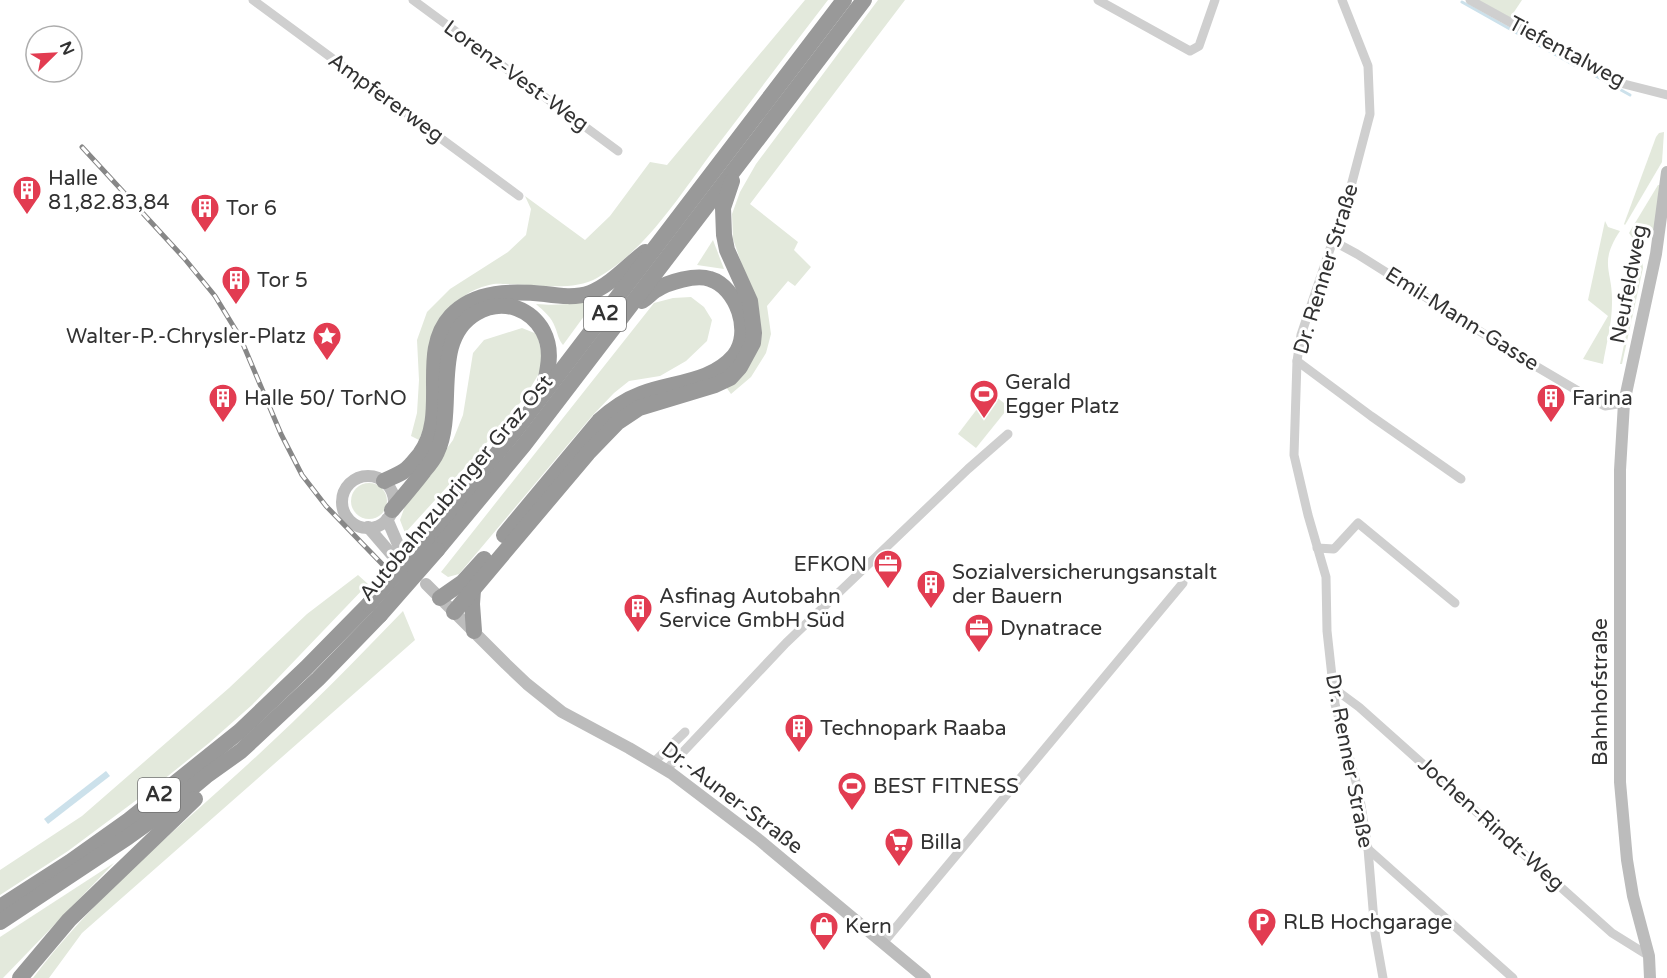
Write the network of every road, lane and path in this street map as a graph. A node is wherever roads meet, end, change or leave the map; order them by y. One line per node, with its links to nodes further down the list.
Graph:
1 (253, 0): 13 (street, Ampfererweg)
2 (413, 0): 10 (street, Lorenz-Vest-Weg)
3 (844, 0): 14 (highway, Autobahnzubringer Graz Ost / A2)
4 (864, 0): 11 (highway, Autobahnzubringer Graz Ost / A2)
5 (1098, 0): 6 (street)
6 (1215, 0)
7 (1342, 0): 15 (street, Dr. Renner Straße)
8 (1470, 0): 9 (street, Tiefentalweg)
9 (1667, 95)
10 (618, 151)
11 (736, 169): 16 (highway, Autobahnzubringer Graz Ost / A2); 29 (highway)
12 (1667, 172): 19 (main road, Neufeldweg)
13 (519, 196)
14 (668, 232): 18 (highway, Autobahnzubringer Graz Ost / A2); 22 (highway)
15 (1334, 241): 17 (street, Dr. Renner Straße); 19 (street, Emil-Mann-Gasse)
16 (628, 310): 25 (highway, Autobahnzubringer Graz Ost / A2); 30 (highway)
17 (1297, 361): 21 (street); 26 (street, Dr. Renner Straße)
18 (543, 396): 23 (highway); 25 (highway, Autobahnzubringer Graz Ost / A2)
19 (1624, 403): 44 (main road, Bahnhofstraße)
20 (1008, 434): 39 (street)
21 (1461, 479)
22 (384, 481): 23 (main road); 24 (main road)
23 (390, 514): 24 (main road); 24 (main road)
24 (368, 527)
25 (432, 545): 32 (highway, Autobahnzubringer Graz Ost / A2, bridge)
26 (1317, 548): 31 (street); 35 (street, Dr. Renner Straße)
27 (1183, 583): 43 (street)
28 (426, 584): 30 (main road, Dr.-Auner-Straße)
29 (473, 590): 33 (highway); 34 (highway)
30 (440, 598): 33 (main road, Dr.-Auner-Straße)
31 (1455, 603)
32 (374, 610): 37 (highway, Autobahnzubringer Graz Ost / A2); 41 (highway, Autobahnzubringer Graz Ost / A2)
33 (454, 612): 34 (main road, Dr.-Auner-Straße)
34 (474, 631): 38 (main road, Dr.-Auner-Straße)
35 (1333, 692): 40 (street, Dr. Renner Straße); 44 (street, Jochen-Rindt-Weg)
36 (685, 732): 38 (street)
37 (241, 751): 42 (highway, Autobahnzubringer Graz Ost / A2); 45 (highway)
38 (654, 762): 39 (main road, Dr.-Auner-Straße)
39 (666, 770): 43 (main road, Dr.-Auner-Straße)
40 (1368, 849): 47 (street, Dr. Renner Straße); 48 (street)
41 (0, 907)
42 (0, 922)
43 (883, 943): 46 (main road, Dr.-Auner-Straße)
44 (1649, 956): 49 (main road, Bahnhofstraße)
45 (20, 978)
46 (925, 978)
47 (1383, 978)
48 (1513, 978)
49 (1650, 978)

